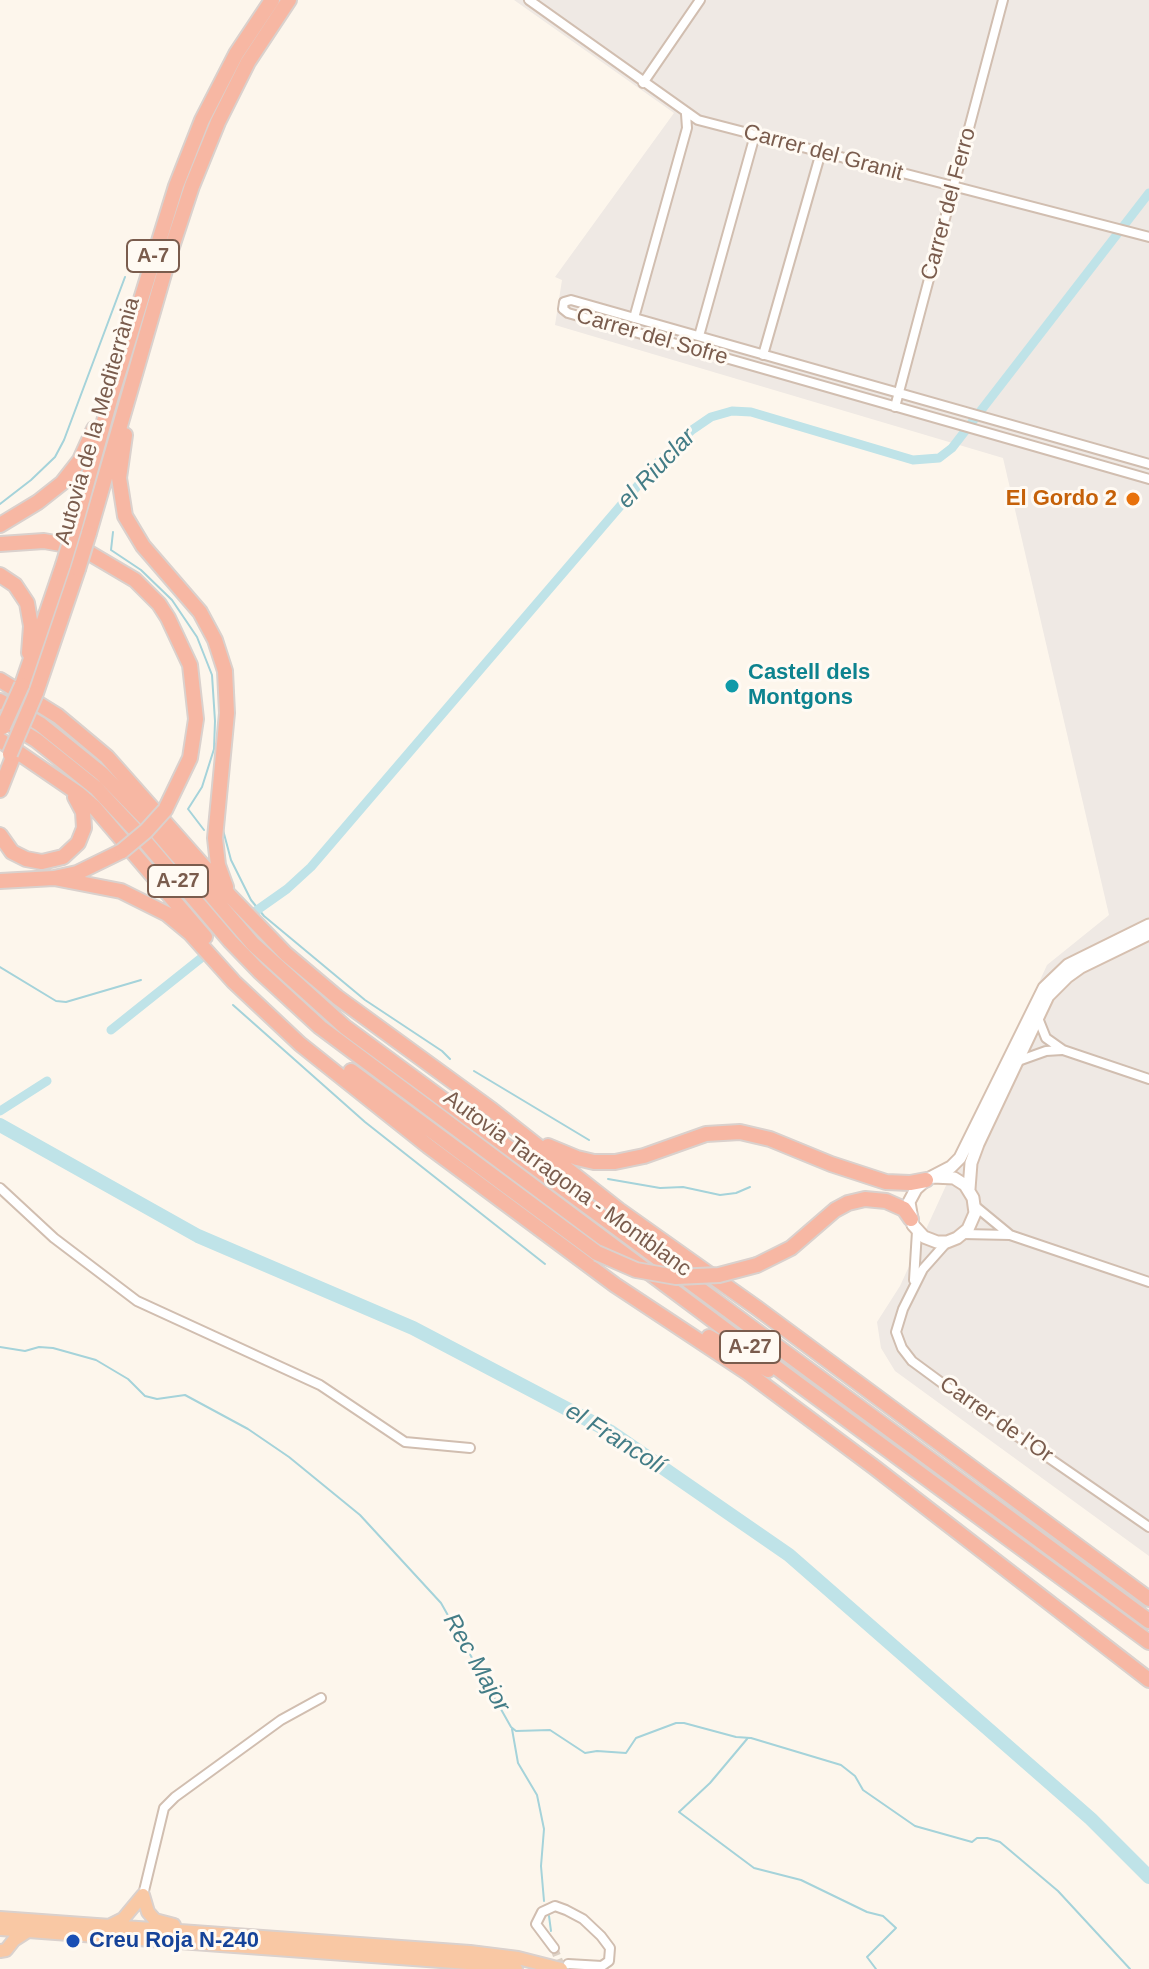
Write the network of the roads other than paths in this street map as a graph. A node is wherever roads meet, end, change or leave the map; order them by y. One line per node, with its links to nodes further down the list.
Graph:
1 (272, 0): 17 (highway, Autovia de la Mediterrània / A-7)
2 (289, 0): 16 (highway, Autovia de la Mediterrània / A-7)
3 (529, 0): 6 (street, Carrer del Granit)
4 (700, 0): 6 (street)
5 (1003, 0): 10 (street, Carrer del Ferro)
6 (643, 83): 7 (street, Carrer del Granit)
7 (686, 114): 8 (street, Carrer del Granit); 12 (street)
8 (755, 135): 9 (street, Carrer del Granit); 13 (street)
9 (821, 152): 10 (street, Carrer del Granit); 14 (street)
10 (954, 187): 11 (street, Carrer del Granit); 15 (street, Carrer del Ferro)
11 (1149, 237)
12 (634, 318): 13 (street, Carrer del Sofre); 18 (street, Carrer del Sofre)
13 (699, 336): 14 (street, Carrer del Sofre)
14 (763, 355): 15 (street, Carrer del Sofre)
15 (899, 391): 18 (street, Carrer del Ferro); 19 (street, Carrer del Sofre)
16 (128, 392): 22 (highway, Autovia de la Mediterrània / A-7); 36 (highway)
17 (110, 400): 21 (highway); 22 (highway, Autovia de la Mediterrània / A-7)
18 (895, 407): 20 (street, Carrer del Sofre)
19 (1149, 464)
20 (1149, 479)
21 (0, 525)
22 (81, 531): 24 (highway, Autovia de la Mediterrània / A-7, bridge)
23 (0, 544): 34 (highway, bridge)
24 (71, 567): 26 (highway, Autovia de la Mediterrània / A-7); 29 (highway, Autovia de la Mediterrània / A-7, bridge)
25 (0, 575): 26 (highway)
26 (24, 679): 29 (highway, Autovia de la Mediterrània / A-7, bridge)
27 (0, 680): 36 (highway)
28 (0, 701): 46 (highway, Autovia Tarragona - Montblanc / A-27)
29 (5, 738): 30 (highway, Autovia de la Mediterrània / A-7); 31 (highway); 32 (highway); 59 (highway, Autovia Tarragona - Montblanc / A-27)
30 (0, 773)
31 (64, 785): 33 (highway); 40 (highway)
32 (0, 790)
33 (0, 835)
34 (54, 878): 35 (highway); 43 (highway)
35 (0, 881)
36 (229, 895): 45 (highway)
37 (1149, 925): 47 (main road)
38 (1149, 934): 39 (main road)
39 (1038, 1018): 41 (street); 42 (main road)
40 (308, 1041): 43 (highway); 52 (highway, bridge)
41 (1063, 1050): 42 (street); 44 (street)
42 (1016, 1061): 49 (main road)
43 (343, 1077): 58 (highway)
44 (1149, 1079)
45 (492, 1110): 47 (highway); 51 (highway)
46 (498, 1140): 51 (highway); 63 (highway, Autovia Tarragona - Montblanc / A-27)
47 (930, 1178): 49 (main road); 52 (main road)
48 (0, 1188): 61 (street)
49 (969, 1189): 50 (main road)
50 (975, 1206): 53 (main road); 54 (street)
51 (619, 1210): 60 (highway)
52 (914, 1225): 55 (main road); 57 (street, Carrer de l'Or)
53 (963, 1234): 54 (street); 55 (main road)
54 (1010, 1235): 56 (street)
55 (947, 1242): 57 (street, Carrer de l'Or)
56 (1149, 1282)
57 (914, 1284): 62 (street, Carrer de l'Or)
58 (676, 1323): 59 (highway); 67 (highway)
59 (797, 1383): 66 (highway, Autovia Tarragona - Montblanc / A-27)
60 (886, 1405): 63 (highway); 64 (highway)
61 (470, 1448)
62 (1149, 1527)
63 (1036, 1537): 65 (highway, Autovia Tarragona - Montblanc / A-27)
64 (1149, 1599)
65 (1149, 1621)
66 (1149, 1642)
67 (1149, 1680)
68 (321, 1698): 69 (street)
69 (143, 1895): 71 (highway); 74 (highway)
70 (0, 1918): 71 (highway)
71 (108, 1926): 74 (highway)
72 (0, 1929): 73 (highway)
73 (28, 1931): 75 (highway); 77 (highway)
74 (213, 1934): 75 (highway)
75 (330, 1947): 78 (highway); 79 (highway)
76 (554, 1948): 80 (street)
77 (0, 1951)
78 (428, 1960): 79 (highway); 81 (highway)
79 (517, 1964): 80 (highway)
80 (564, 1966)
81 (468, 1969)

